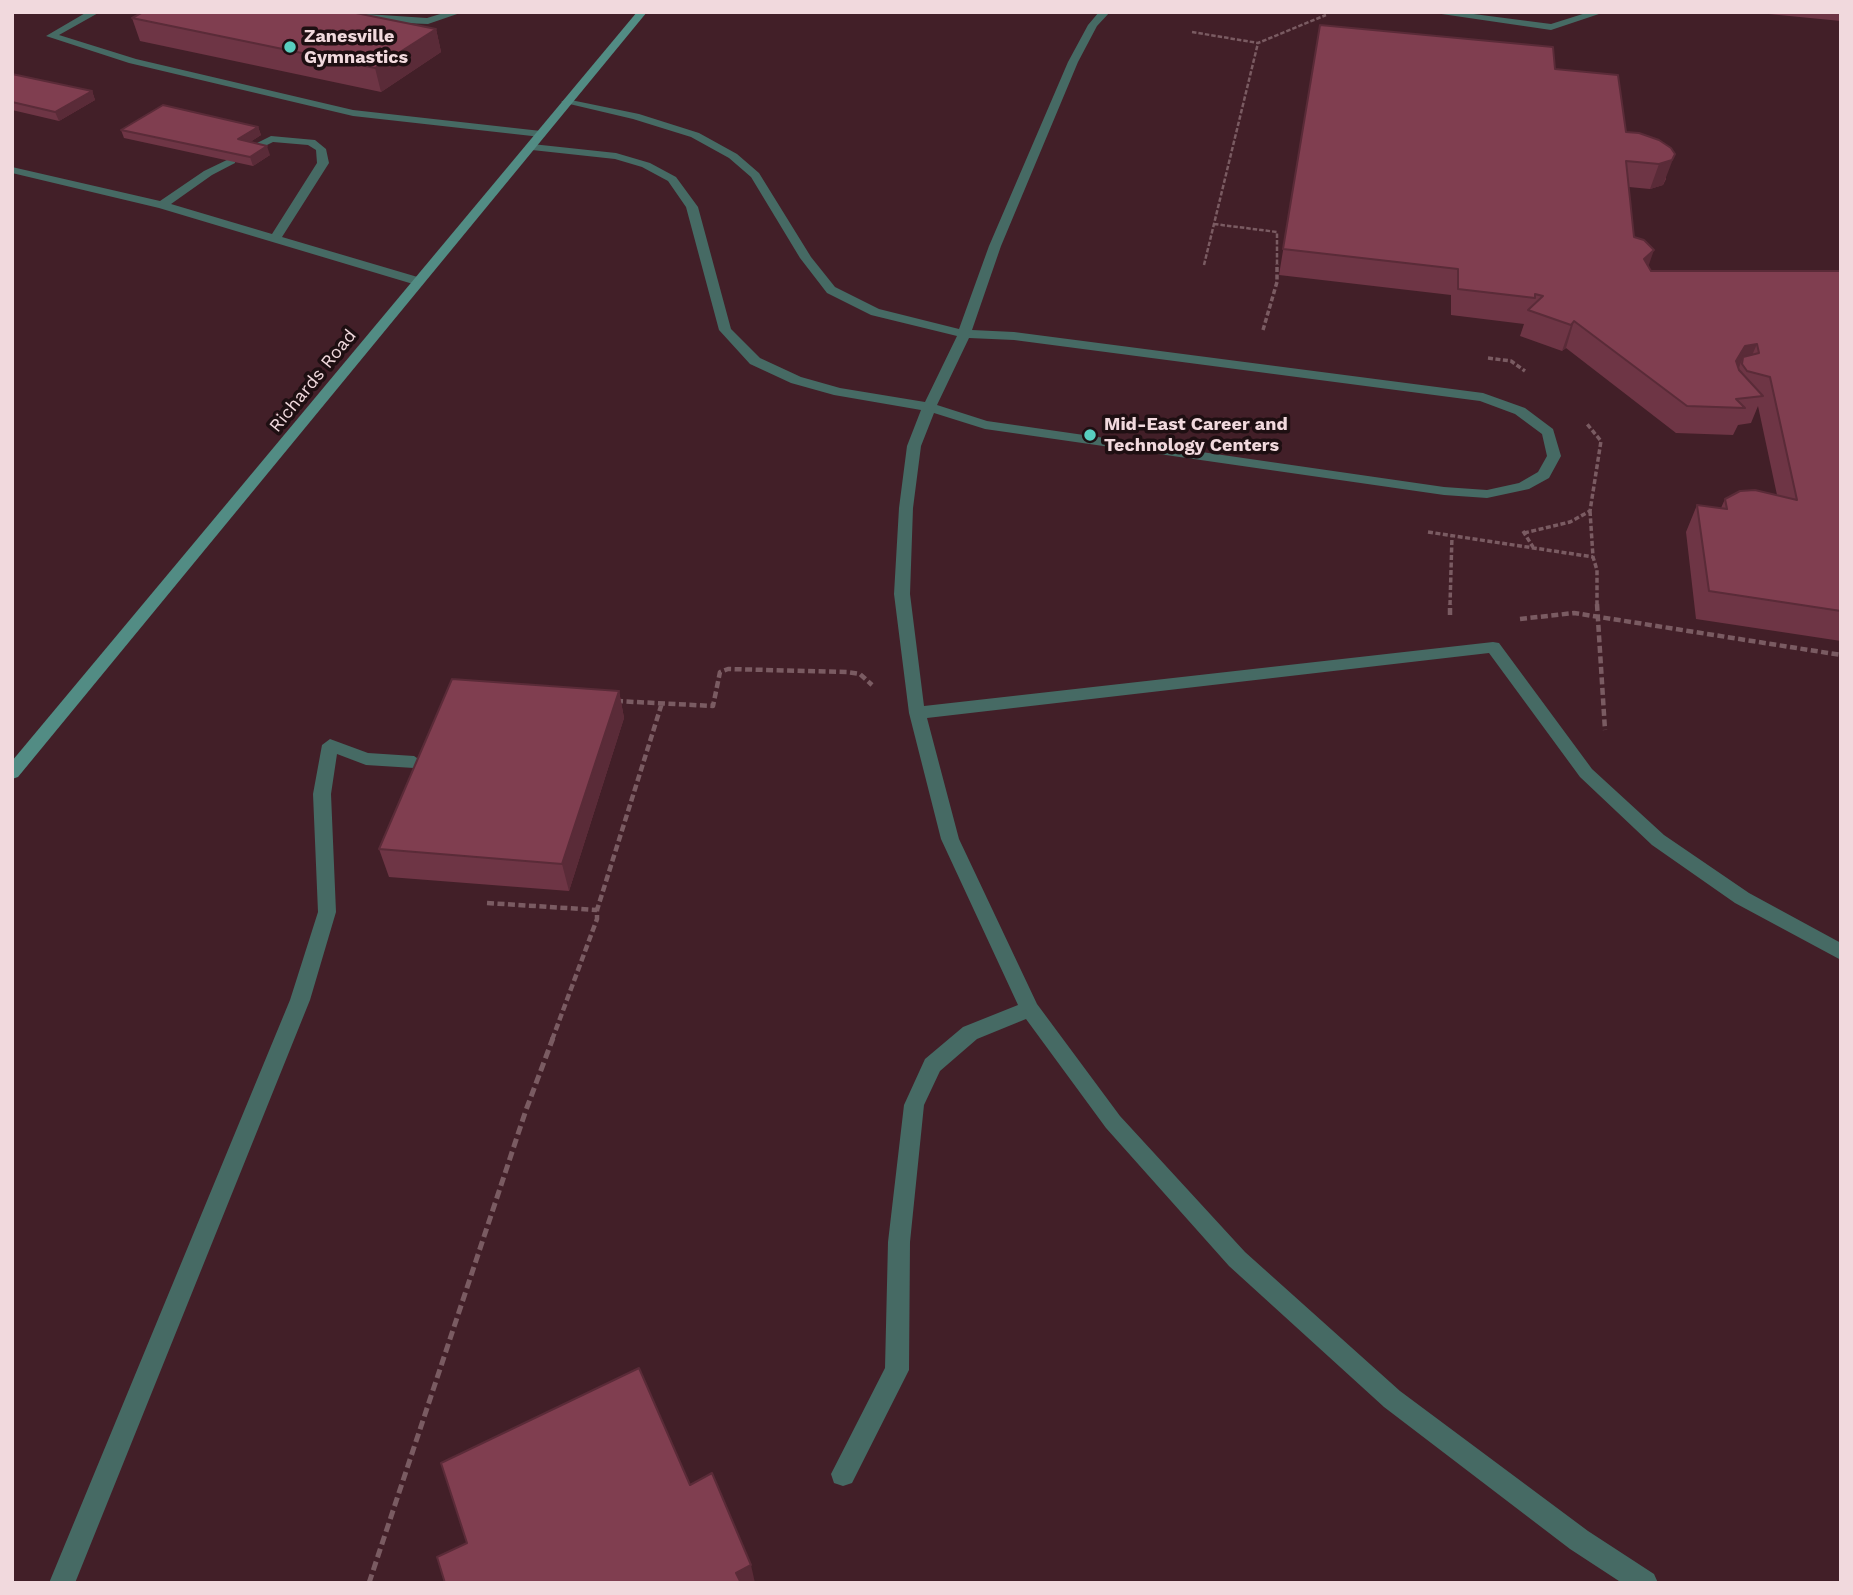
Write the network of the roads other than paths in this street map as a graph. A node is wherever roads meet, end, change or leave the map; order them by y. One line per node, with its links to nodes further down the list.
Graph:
1 (95, 12): 10 (lane)
2 (341, 12): 8 (lane)
3 (458, 12): 8 (lane)
4 (642, 12): 9 (street, Richards Road)
5 (1105, 12): 18 (lane)
6 (1433, 12): 7 (lane)
7 (1600, 12)
8 (381, 16)
9 (566, 102): 10 (street, Richards Road); 18 (lane)
10 (541, 134): 11 (street, Richards Road)
11 (532, 146): 17 (street, Richards Road); 19 (lane)
12 (249, 150): 16 (lane)
13 (231, 161): 15 (lane)
14 (12, 170): 15 (lane)
15 (162, 205): 16 (lane)
16 (275, 239): 17 (lane)
17 (418, 281): 22 (street, Richards Road)
18 (964, 334): 19 (lane); 19 (lane)
19 (929, 407): 20 (lane)
20 (917, 713): 23 (lane); 24 (lane)
21 (414, 762): 26 (lane)
22 (12, 774)
23 (1841, 952)
24 (1030, 1009): 25 (lane); 27 (lane)
25 (843, 1474)
26 (62, 1583)
27 (1645, 1583)

